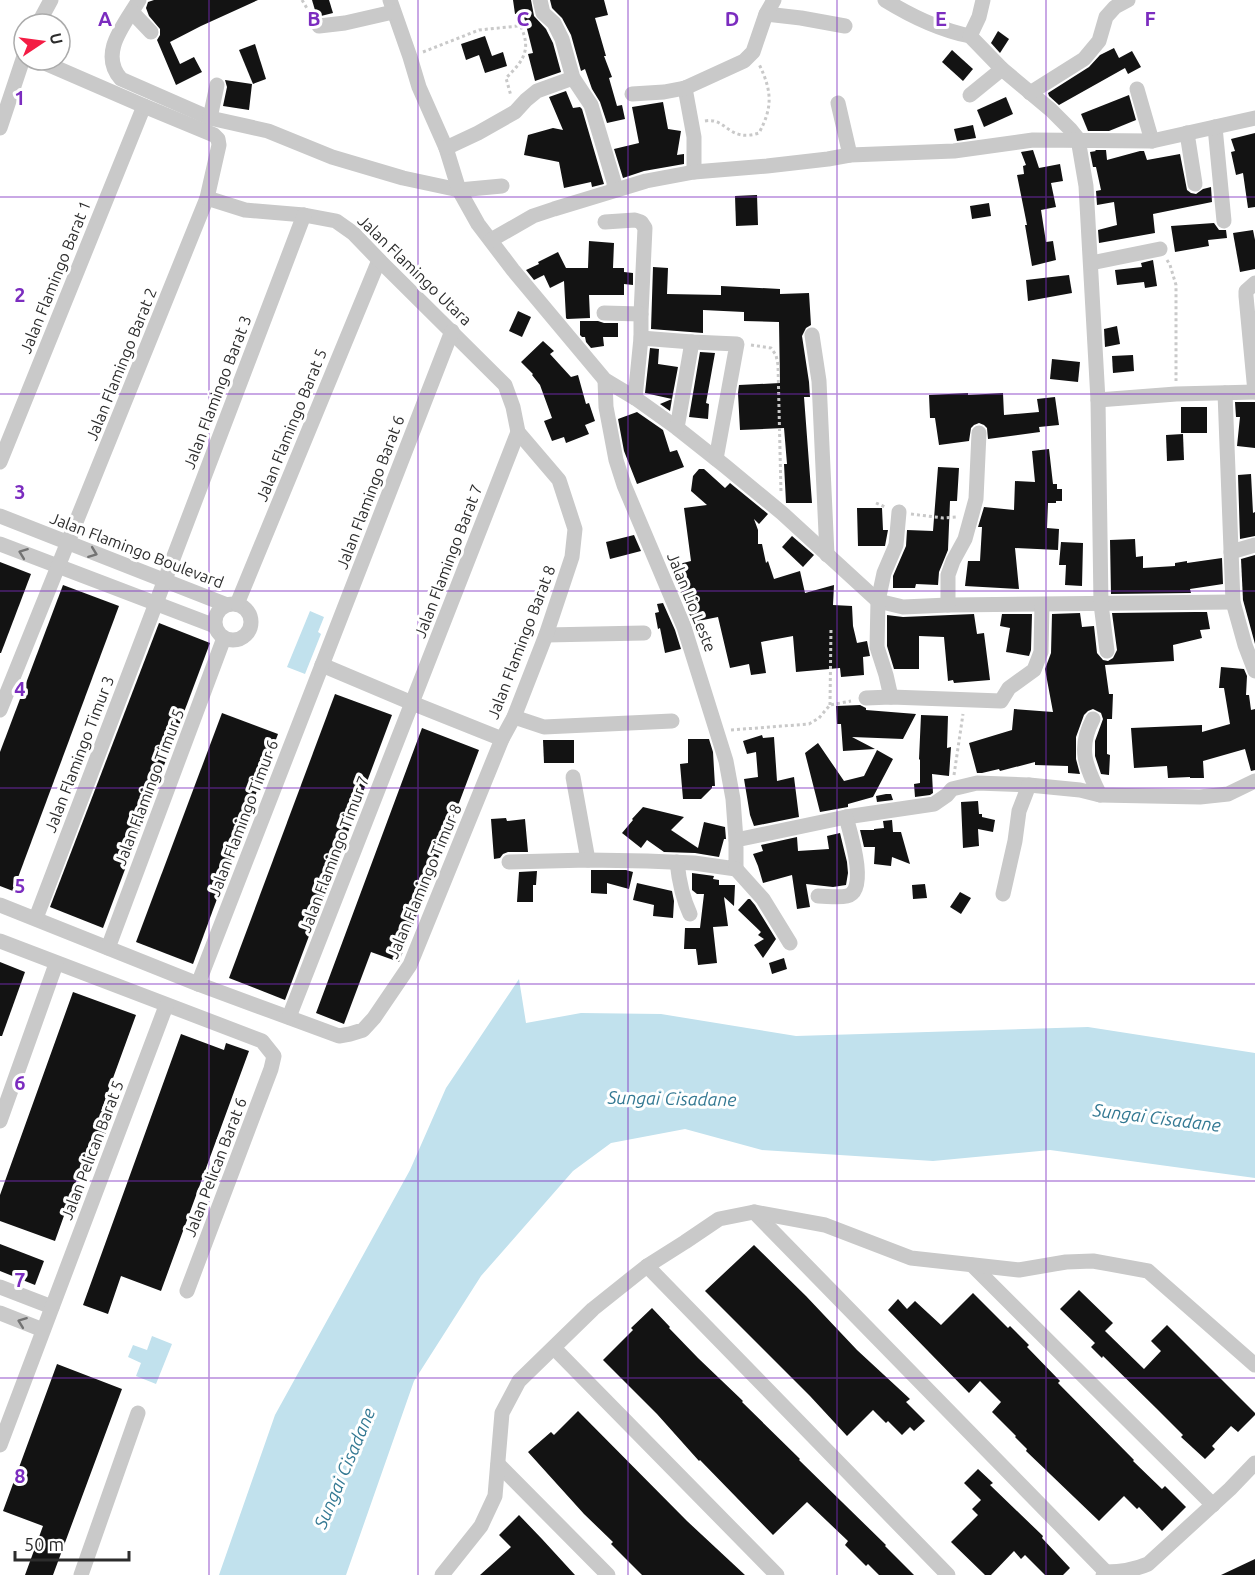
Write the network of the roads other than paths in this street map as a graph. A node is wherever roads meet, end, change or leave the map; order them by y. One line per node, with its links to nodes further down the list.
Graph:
1 (540, 0): 16 (street)
2 (774, 0): 8 (street)
3 (885, 0): 12 (street)
4 (983, 0): 12 (street)
5 (1128, 0): 20 (street)
6 (135, 6): 11 (street); 25 (street)
7 (391, 6): 9 (street); 32 (street)
8 (766, 14): 10 (street); 18 (street)
9 (319, 26)
10 (845, 26)
11 (151, 32)
12 (970, 36): 13 (street)
13 (1002, 69): 20 (street); 22 (street)
14 (19, 72): 28 (street)
15 (66, 72): 24 (street)
16 (573, 78): 32 (street); 38 (street)
17 (218, 85): 25 (street)
18 (685, 88): 21 (street); 34 (street)
19 (1137, 89): 31 (street)
20 (1030, 93): 30 (street)
21 (632, 94)
22 (970, 95)
23 (838, 103): 33 (street)
24 (144, 106): 39 (street); 63 (street, Jalan Flamingo Barat 1)
25 (210, 118): 37 (street)
26 (1255, 118): 27 (street)
27 (1215, 127): 29 (street); 41 (street)
28 (0, 128)
29 (1187, 133): 31 (street); 35 (street)
30 (1078, 140): 31 (street); 33 (street); 46 (street)
31 (1152, 141)
32 (446, 148): 37 (street)
33 (850, 155): 34 (street)
34 (694, 172): 38 (street)
35 (1195, 184)
36 (502, 186): 37 (street)
37 (459, 190): 43 (street)
38 (615, 190): 43 (street)
39 (207, 198): 40 (street, Jalan Flamingo Utara); 66 (street, Jalan Flamingo Barat 2)
40 (304, 216): 45 (street, Jalan Flamingo Utara); 73 (street, Jalan Flamingo Barat 3)
41 (1224, 221)
42 (605, 222): 49 (street)
43 (491, 240): 54 (street)
44 (1160, 249): 46 (street)
45 (379, 260): 50 (street, Jalan Flamingo Utara); 78 (street, Jalan Flamingo Barat 5)
46 (1091, 263): 58 (street)
47 (1255, 283): 55 (street)
48 (604, 313): 49 (street)
49 (641, 314): 52 (street)
50 (452, 332): 60 (street, Jalan Flamingo Utara); 85 (street, Jalan Flamingo Barat 6)
51 (812, 335): 70 (street)
52 (641, 338): 53 (street); 57 (street)
53 (692, 342): 59 (street); 62 (street)
54 (605, 380): 57 (street); 100 (street, Jalan Lio Leste)
55 (1255, 392): 56 (street)
56 (1225, 393): 58 (street); 69 (street)
57 (635, 398): 59 (street)
58 (1098, 400): 77 (street)
59 (677, 428): 62 (street)
60 (518, 432): 71 (street, Jalan Flamingo Utara); 89 (street, Jalan Flamingo Barat 7)
61 (979, 433): 79 (street)
62 (716, 459): 70 (street)
63 (0, 462)
64 (899, 512): 74 (street)
65 (0, 516): 66 (street, Jalan Flamingo Boulevard)
66 (68, 543): 72 (street, Jalan Flamingo Barat 2); 73 (street, Jalan Flamingo Boulevard, one-way to 73)
67 (0, 544): 72 (street, one-way to 67)
68 (1255, 545): 69 (street)
69 (1231, 552): 75 (street)
70 (827, 555): 74 (street)
71 (572, 557): 83 (street, Jalan Flamingo Barat 8)
72 (58, 567): 76 (street); 90 (street, Jalan Flamingo Barat 2)
73 (165, 581): 76 (street, Jalan Flamingo Barat 3); 78 (street, Jalan Flamingo Boulevard)
74 (878, 601): 79 (street); 87 (street)
75 (1233, 602): 77 (street); 86 (street)
76 (156, 604): 81 (street); 109 (street, Jalan Flamingo Timur 3)
77 (1101, 604): 80 (street); 84 (street)
78 (232, 605): 81 (street); 81 (street)
79 (948, 605): 80 (street)
80 (1042, 605): 87 (street)
81 (220, 632): 112 (street, Jalan Flamingo Timur 5)
82 (644, 633): 83 (street)
83 (546, 635): 91 (street, Jalan Flamingo Barat 8)
84 (1107, 651)
85 (322, 666): 89 (street); 114 (street, Jalan Flamingo Timur 6)
86 (1255, 671)
87 (891, 697): 88 (street)
88 (866, 698)
89 (412, 703): 94 (street); 116 (street, Jalan Flamingo Timur 7)
90 (0, 710)
91 (514, 717): 93 (street); 94 (street, Jalan Flamingo Barat 8)
92 (1093, 718): 98 (street)
93 (672, 720)
94 (502, 738): 116 (street, Jalan Flamingo Timur 8)
95 (573, 777): 101 (street)
96 (1255, 781): 98 (street)
97 (1029, 784): 98 (street); 99 (street); 105 (street)
98 (1100, 795)
99 (846, 817): 100 (street); 106 (street)
100 (736, 840): 104 (street, Jalan Lio Leste)
101 (588, 860): 102 (street); 103 (street)
102 (510, 862)
103 (677, 862): 104 (street); 108 (street)
104 (736, 869): 111 (street)
105 (1004, 894)
106 (818, 896)
107 (0, 904): 109 (street)
108 (690, 914)
109 (36, 918): 112 (street)
110 (0, 941): 113 (street)
111 (790, 943)
112 (108, 948): 114 (street)
113 (56, 964): 115 (street); 117 (street)
114 (198, 984): 116 (street)
115 (166, 1006): 122 (street, Jalan Pelican Barat 6); 123 (street, Jalan Pelican Barat 5)
116 (290, 1017)
117 (0, 1121)
118 (754, 1212): 119 (street); 120 (street); 133 (street)
119 (972, 1265): 127 (street); 132 (street)
120 (647, 1266): 126 (street); 138 (street)
121 (0, 1287): 123 (street)
122 (187, 1291)
123 (52, 1307): 125 (street, Jalan Pelican Barat 5)
124 (0, 1313): 125 (street, one-way to 124)
125 (43, 1330): 129 (street, Jalan Pelican Barat 5)
126 (554, 1348): 131 (street); 137 (street)
127 (1255, 1365)
128 (138, 1413): 134 (street)
129 (0, 1445)
130 (1255, 1463): 132 (street)
131 (498, 1464): 135 (street); 136 (street)
132 (1213, 1505): 133 (street)
133 (1105, 1573)
134 (81, 1575)
135 (441, 1575)
136 (608, 1575)
137 (777, 1575)
138 (948, 1575)

